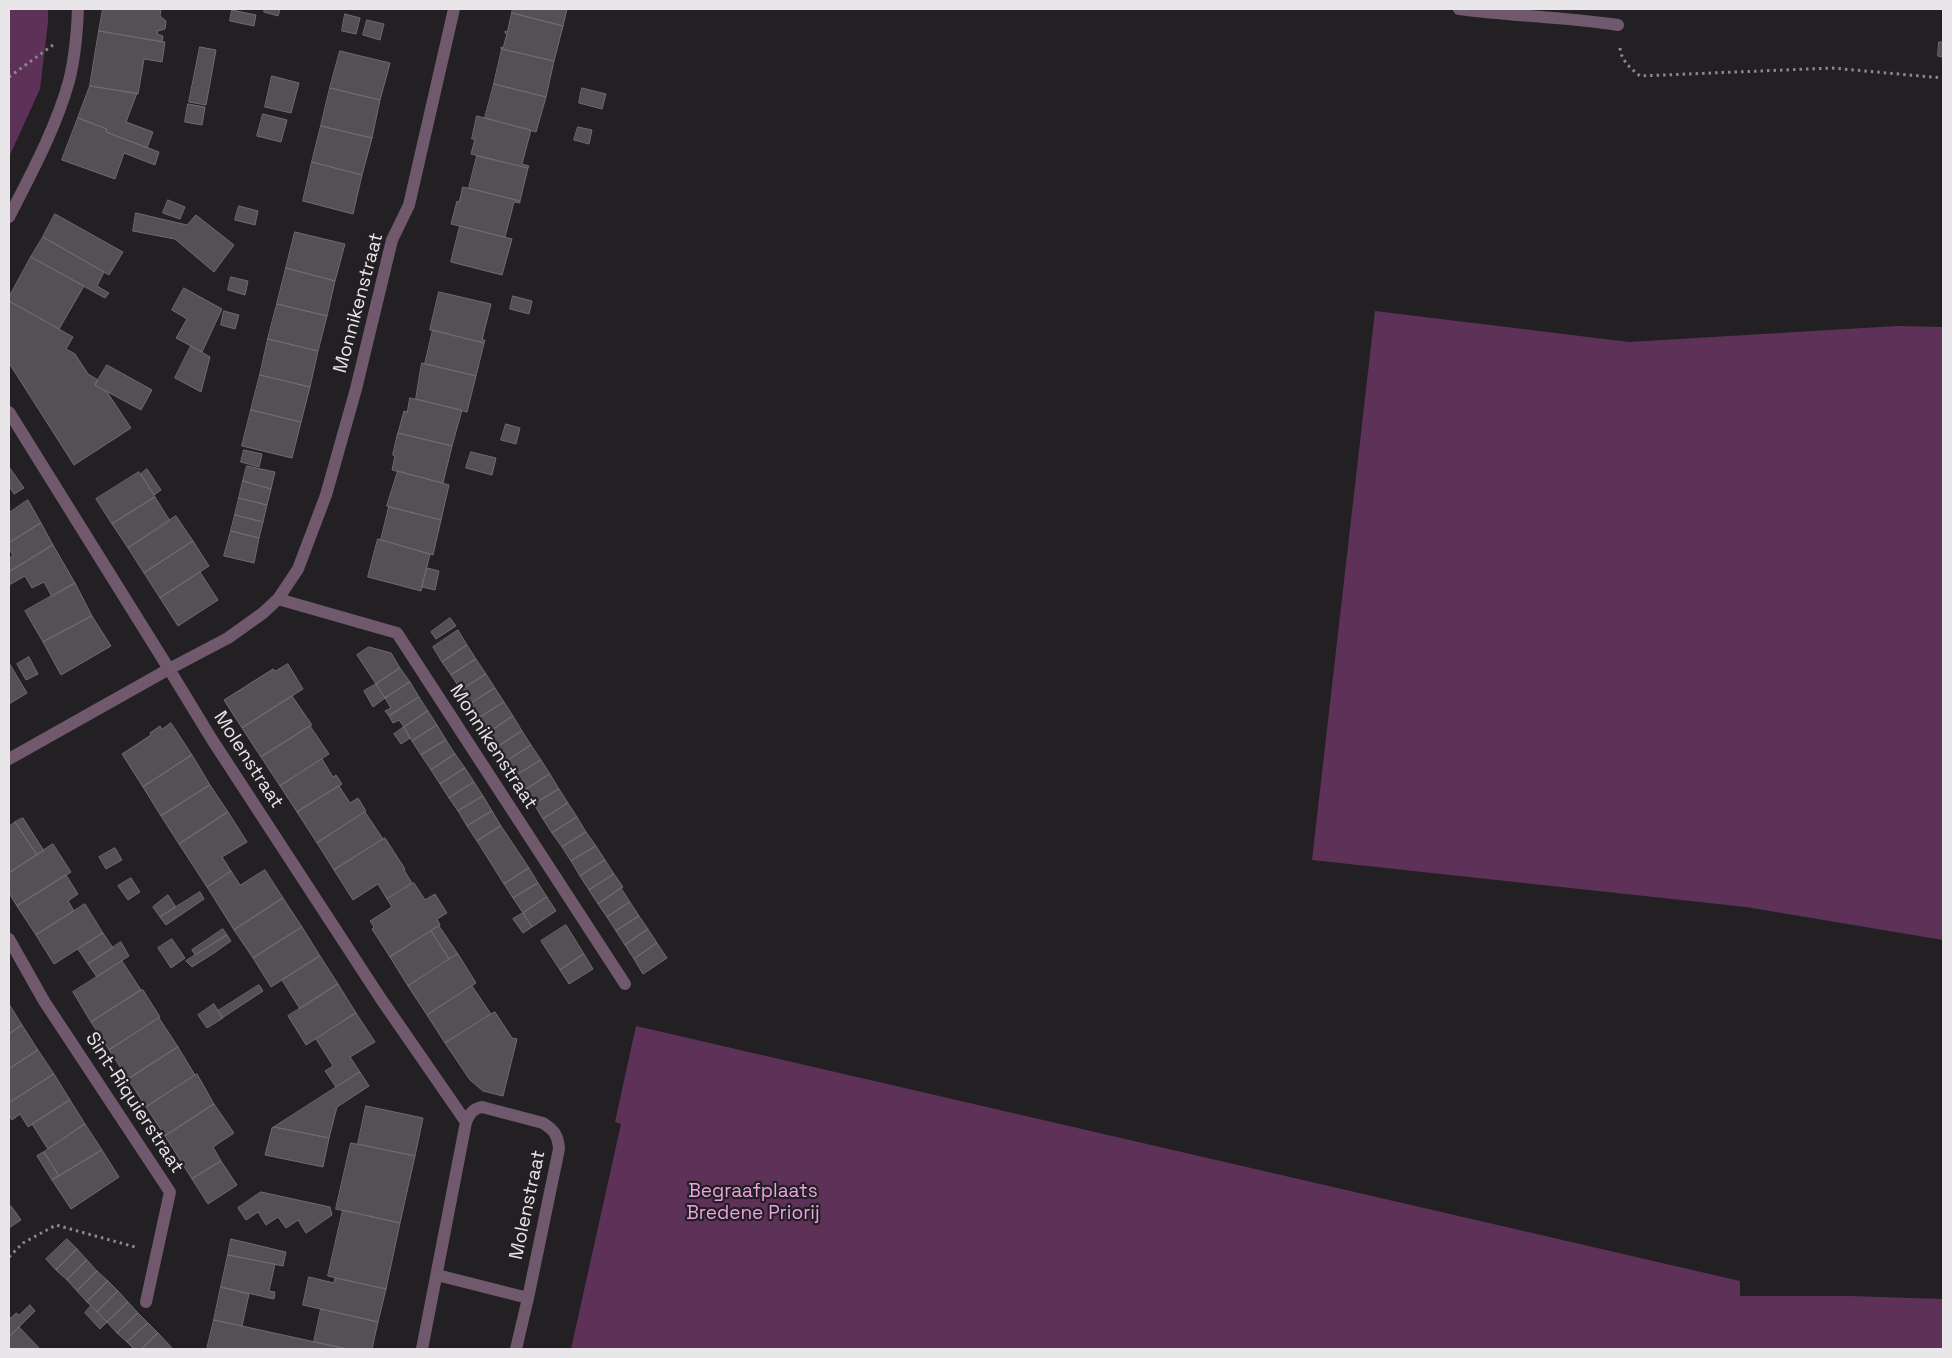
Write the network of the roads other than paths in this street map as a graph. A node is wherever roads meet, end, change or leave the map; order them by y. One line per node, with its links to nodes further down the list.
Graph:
1 (78, 9): 5 (street)
2 (454, 9): 7 (street, Monnikenstraat)
3 (1459, 9): 4 (street)
4 (1618, 25)
5 (9, 217)
6 (9, 412): 8 (street, Molenstraat)
7 (278, 599): 8 (street, Monnikenstraat); 11 (street, Monnikenstraat)
8 (169, 669): 9 (street, Monnikenstraat); 12 (street, Molenstraat)
9 (9, 759)
10 (9, 939): 15 (street, Sint-Riquierstraat)
11 (625, 984)
12 (466, 1122): 13 (street); 14 (street, Molenstraat)
13 (437, 1275): 14 (street); 16 (street)
14 (528, 1298): 17 (street, Molenstraat)
15 (146, 1302)
16 (422, 1349)
17 (516, 1349)

